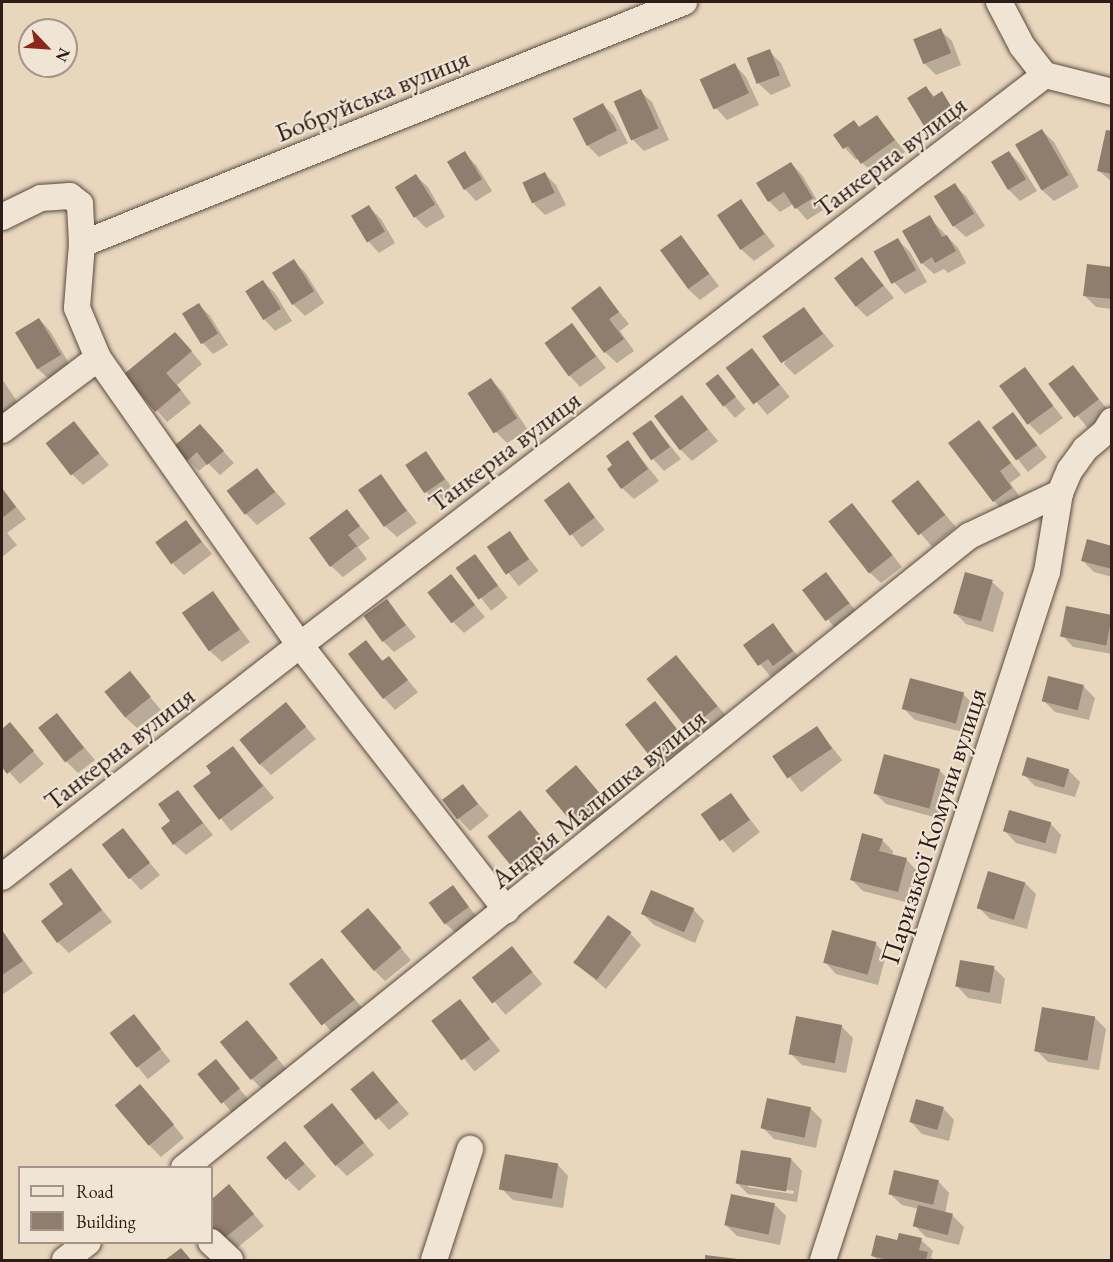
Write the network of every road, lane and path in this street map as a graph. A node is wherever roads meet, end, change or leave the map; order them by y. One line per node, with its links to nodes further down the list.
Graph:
1 (684, 2): 6 (street, Бобруйська вулиця)
2 (999, 2): 3 (street)
3 (1046, 75): 4 (street); 11 (street, Танкерна вулиця)
4 (1112, 92)
5 (2, 218): 6 (street)
6 (82, 244): 7 (street)
7 (98, 358): 9 (street); 11 (street)
8 (1112, 421): 10 (street, Паризької Комуни вулиця)
9 (2, 430)
10 (1060, 493): 13 (street, Андрія Малишка вулиця); 21 (street, Паризької Комуни вулиця)
11 (300, 645): 12 (street, Танкерна вулиця); 13 (street)
12 (2, 878)
13 (506, 910): 15 (street, Андрія Малишка вулиця)
14 (470, 1149): 20 (street)
15 (185, 1166)
16 (85, 1244): 18 (street)
17 (213, 1244): 19 (street)
18 (65, 1260)
19 (230, 1260)
20 (434, 1260)
21 (823, 1260)

